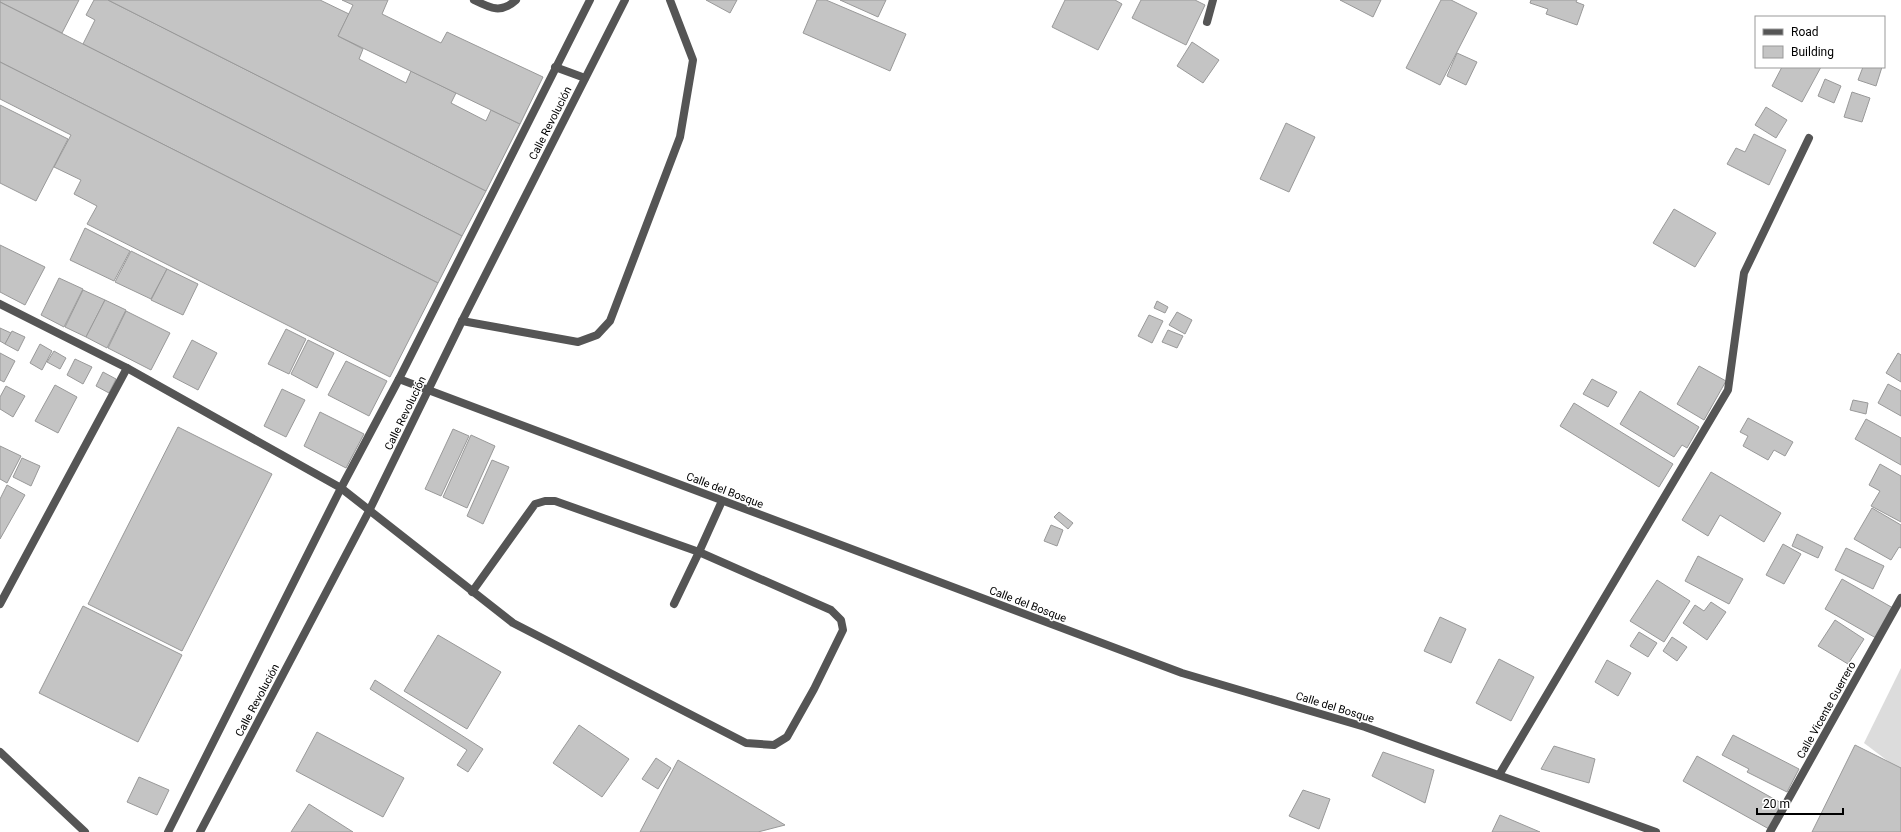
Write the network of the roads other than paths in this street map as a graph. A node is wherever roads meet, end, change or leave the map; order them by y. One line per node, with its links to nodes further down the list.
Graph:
1 (474, 0): 2 (street)
2 (516, 0)
3 (590, 0): 8 (street, Calle Revolución)
4 (625, 0): 9 (street, Calle Revolución)
5 (670, 0): 12 (street)
6 (1213, 0): 7 (street)
7 (1207, 22)
8 (556, 67): 9 (street); 14 (street, Calle Revolución)
9 (585, 78): 12 (street, Calle Revolución)
10 (1808, 138): 26 (street)
11 (0, 304): 13 (street)
12 (462, 321): 15 (street, Calle Revolución)
13 (127, 368): 16 (street); 22 (street)
14 (399, 378): 15 (street, Calle del Bosque); 16 (street, Calle Revolución)
15 (428, 391): 17 (street, Calle del Bosque); 18 (street, Calle Revolución)
16 (341, 488): 18 (street); 28 (street, Calle Revolución)
17 (722, 501): 19 (street); 26 (street, Calle del Bosque)
18 (369, 511): 20 (street); 29 (street, Calle Revolución)
19 (699, 552): 20 (street); 20 (street); 23 (street)
20 (472, 592)
21 (1901, 598): 24 (street, Calle Vicente Guerrero)
22 (0, 604)
23 (674, 604)
24 (1899, 608): 31 (street, Calle Vicente Guerrero)
25 (0, 752): 27 (street)
26 (1499, 775): 30 (street, Calle del Bosque)
27 (85, 832)
28 (168, 832)
29 (200, 832)
30 (1656, 832)
31 (1770, 832)

